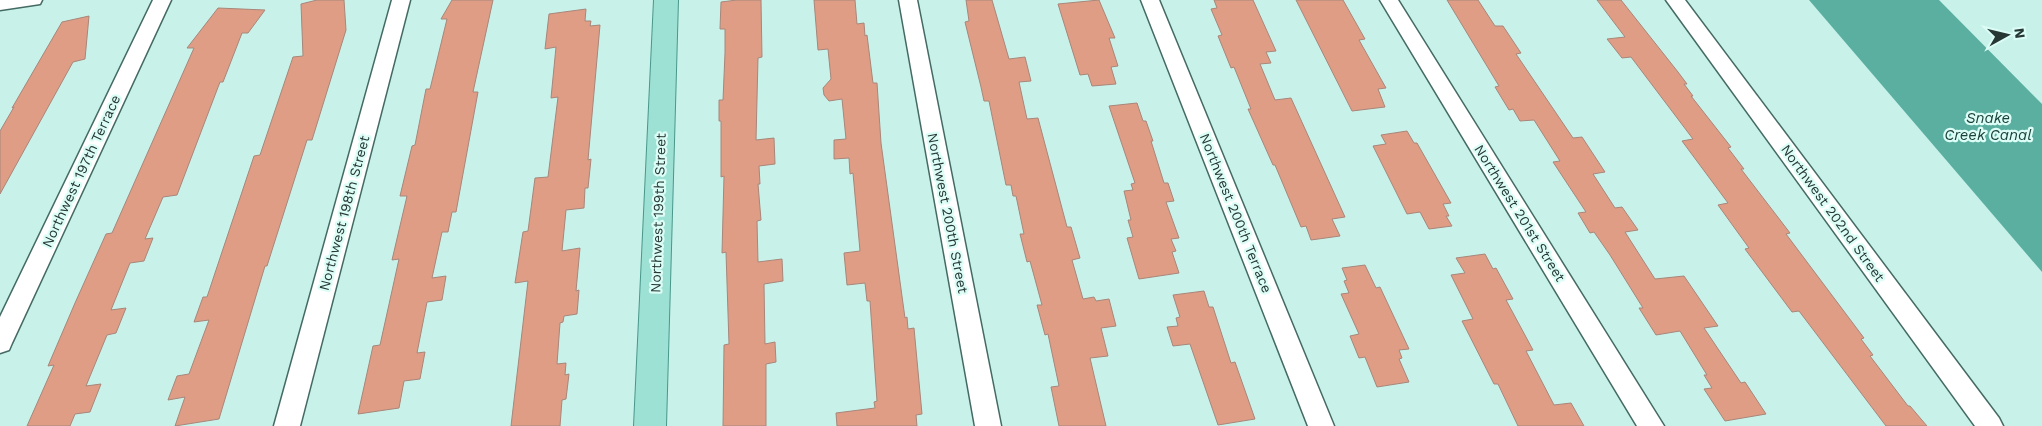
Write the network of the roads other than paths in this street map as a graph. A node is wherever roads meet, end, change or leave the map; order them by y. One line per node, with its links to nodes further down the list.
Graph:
1 (33, 0): 9 (street)
2 (162, 0): 10 (street, Northwest 197th Terrace)
3 (401, 0): 11 (street, Northwest 198th Street)
4 (666, 0): 12 (main road, Northwest 199th Street)
5 (908, 0): 13 (street, Northwest 200th Street)
6 (1150, 0): 14 (street, Northwest 200th Terrace)
7 (1389, 0): 15 (street, Northwest 201st Street)
8 (1675, 0): 16 (street, Northwest 202nd Street)
9 (0, 4)
10 (0, 343)
11 (286, 426)
12 (650, 426)
13 (988, 426)
14 (1321, 426)
15 (1650, 426)
16 (1990, 426)

